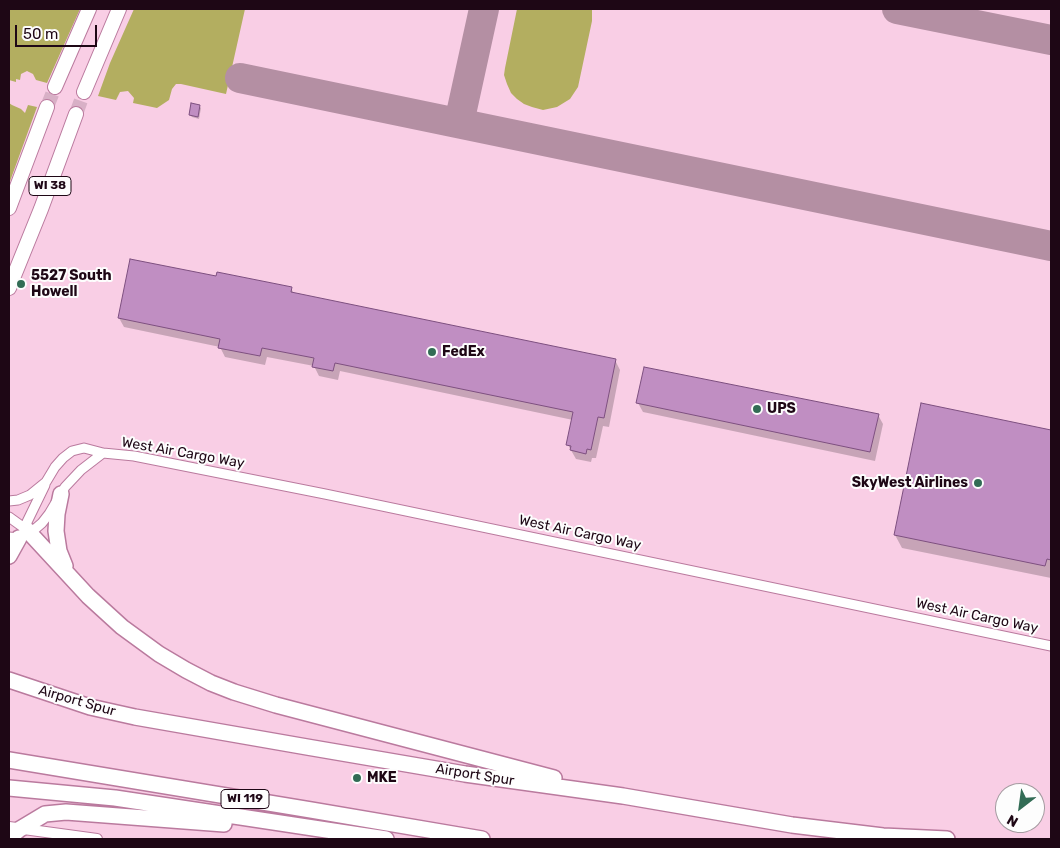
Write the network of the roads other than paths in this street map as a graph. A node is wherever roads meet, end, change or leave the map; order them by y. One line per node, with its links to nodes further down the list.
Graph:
1 (89, 9): 3 (main road)
2 (119, 9): 4 (main road)
3 (55, 87)
4 (84, 92)
5 (47, 107): 7 (main road, WI 38)
6 (76, 114): 8 (main road, WI 38)
7 (9, 208)
8 (9, 288)
9 (103, 453): 10 (street, West Air Cargo Way); 11 (street, West Air Cargo Way); 17 (street, West Air Cargo Way)
10 (46, 482): 12 (street, West Air Cargo Way); 14 (street)
11 (61, 494): 14 (street, West Air Cargo Way); 16 (highway)
12 (9, 502)
13 (9, 517): 14 (street)
14 (18, 535): 15 (highway); 16 (highway)
15 (9, 556)
16 (67, 572): 21 (highway)
17 (1051, 646)
18 (9, 680): 21 (highway, Airport Spur)
19 (9, 760): 26 (highway, WI 119)
20 (9, 788): 22 (highway)
21 (623, 796): 27 (highway, Airport Spur)
22 (301, 827): 23 (highway); 25 (highway)
23 (12, 831): 24 (street)
24 (98, 839)
25 (386, 839)
26 (482, 839)
27 (947, 839)

